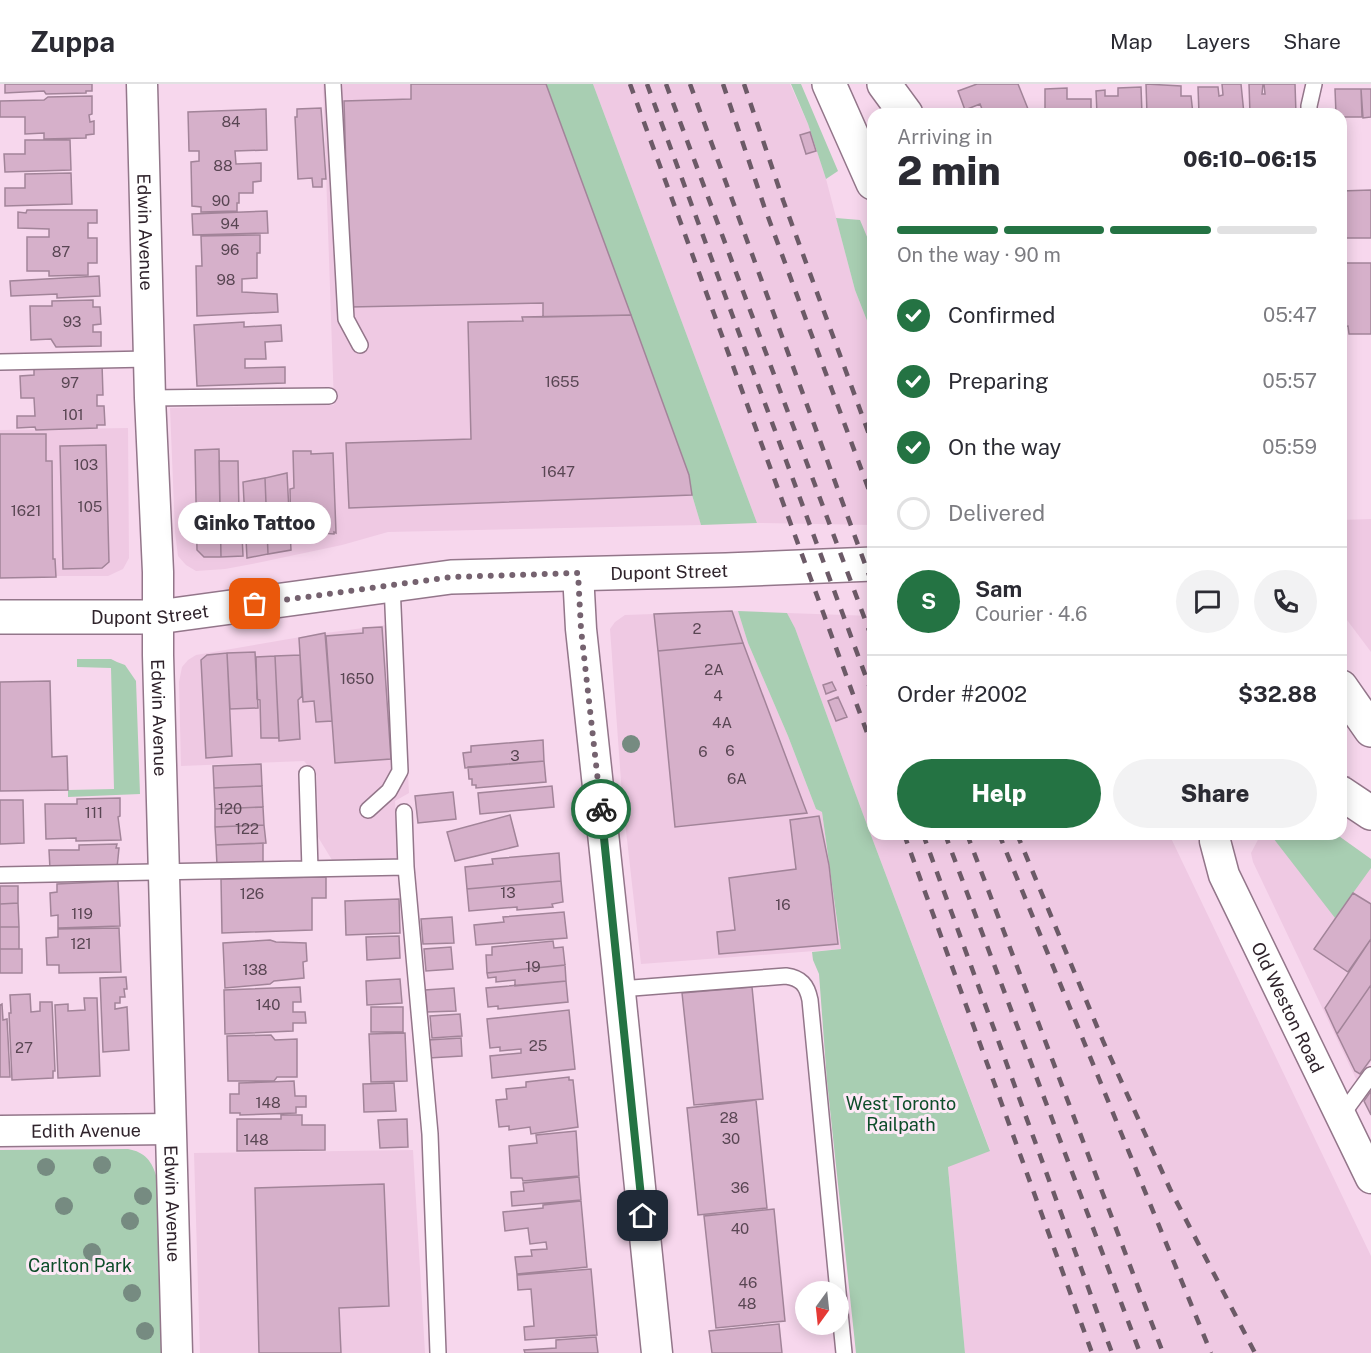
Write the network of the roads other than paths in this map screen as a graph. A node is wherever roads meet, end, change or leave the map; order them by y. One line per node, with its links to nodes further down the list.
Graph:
1 (142, 84): 10 (street, Edwin Avenue)
2 (333, 84): 9 (lane)
3 (829, 84): 8 (main road)
4 (884, 84): 6 (main road)
5 (1314, 84): 7 (lane)
6 (902, 108)
7 (1309, 108)
8 (867, 170)
9 (360, 345)
10 (150, 359): 11 (lane); 13 (street, Edwin Avenue)
11 (0, 362)
12 (329, 396): 13 (lane)
13 (150, 398): 18 (street, Edwin Avenue)
14 (867, 564): 15 (main road, Dupont Street)
15 (578, 573): 16 (main road, Dupont Street); 32 (street)
16 (392, 584): 18 (main road, Dupont Street); 24 (lane)
17 (0, 617): 18 (main road, Dupont Street)
18 (158, 617): 30 (street, Edwin Avenue)
19 (1347, 696): 20 (main road)
20 (1371, 730): 21 (main road)
21 (1347, 732)
22 (307, 774): 29 (lane)
23 (1347, 797): 26 (main road)
24 (368, 810)
25 (404, 812): 28 (lane)
26 (1371, 813)
27 (1215, 840): 34 (street, Old Weston Road)
28 (406, 867): 29 (lane); 41 (lane)
29 (310, 869): 30 (lane)
30 (164, 872): 31 (lane); 35 (street, Edwin Avenue)
31 (0, 875)
32 (620, 989): 38 (lane); 42 (street)
33 (1371, 1075): 34 (lane)
34 (1341, 1116): 37 (street, Old Weston Road)
35 (170, 1129): 36 (street, Edith Avenue); 40 (street, Edwin Avenue)
36 (0, 1131)
37 (1371, 1178)
38 (837, 1281)
39 (842, 1335): 43 (lane)
40 (177, 1353)
41 (438, 1353)
42 (657, 1353)
43 (844, 1353)

